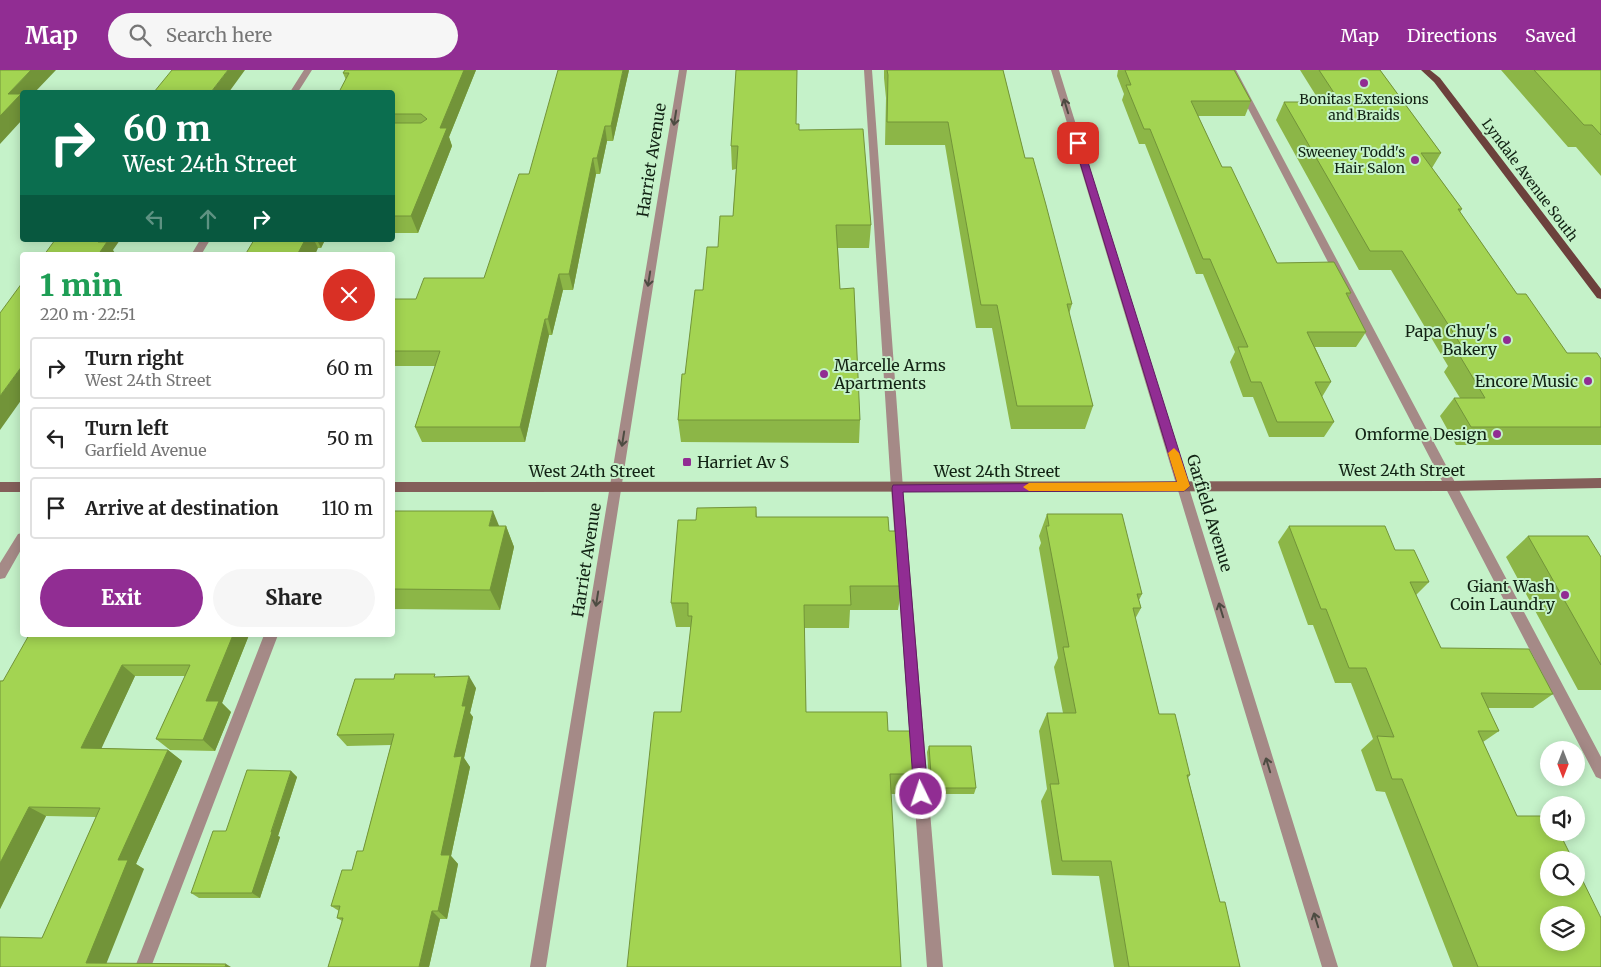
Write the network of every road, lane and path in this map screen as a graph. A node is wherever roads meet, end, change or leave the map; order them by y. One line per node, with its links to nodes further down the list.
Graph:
1 (308, 70): 9 (street)
2 (683, 70): 17 (street, Harriet Avenue, one-way to 17)
3 (868, 70): 18 (street)
4 (1055, 70): 12 (street, Garfield Avenue, one-way to 4)
5 (1232, 70): 13 (street)
6 (1425, 70): 8 (main road, Lyndale Avenue South)
7 (1434, 70): 8 (main road, Lyndale Avenue South)
8 (1437, 80): 10 (main road, Lyndale Avenue South)
9 (295, 90)
10 (1601, 296)
11 (1601, 482): 13 (street, West 24th Street)
12 (1184, 486): 13 (street, West 24th Street); 18 (street, West 24th Street); 26 (street, Garfield Avenue, one-way to 12)
13 (1451, 486): 22 (street)
14 (0, 487): 15 (street)
15 (20, 487)
16 (395, 487): 17 (street, West 24th Street)
17 (614, 487): 18 (street, West 24th Street); 24 (street, Harriet Avenue, one-way to 24)
18 (897, 488): 25 (street)
19 (20, 541): 20 (street)
20 (0, 574)
21 (270, 637): 23 (street)
22 (1601, 772)
23 (143, 967)
24 (538, 967)
25 (934, 967)
26 (1330, 967)

